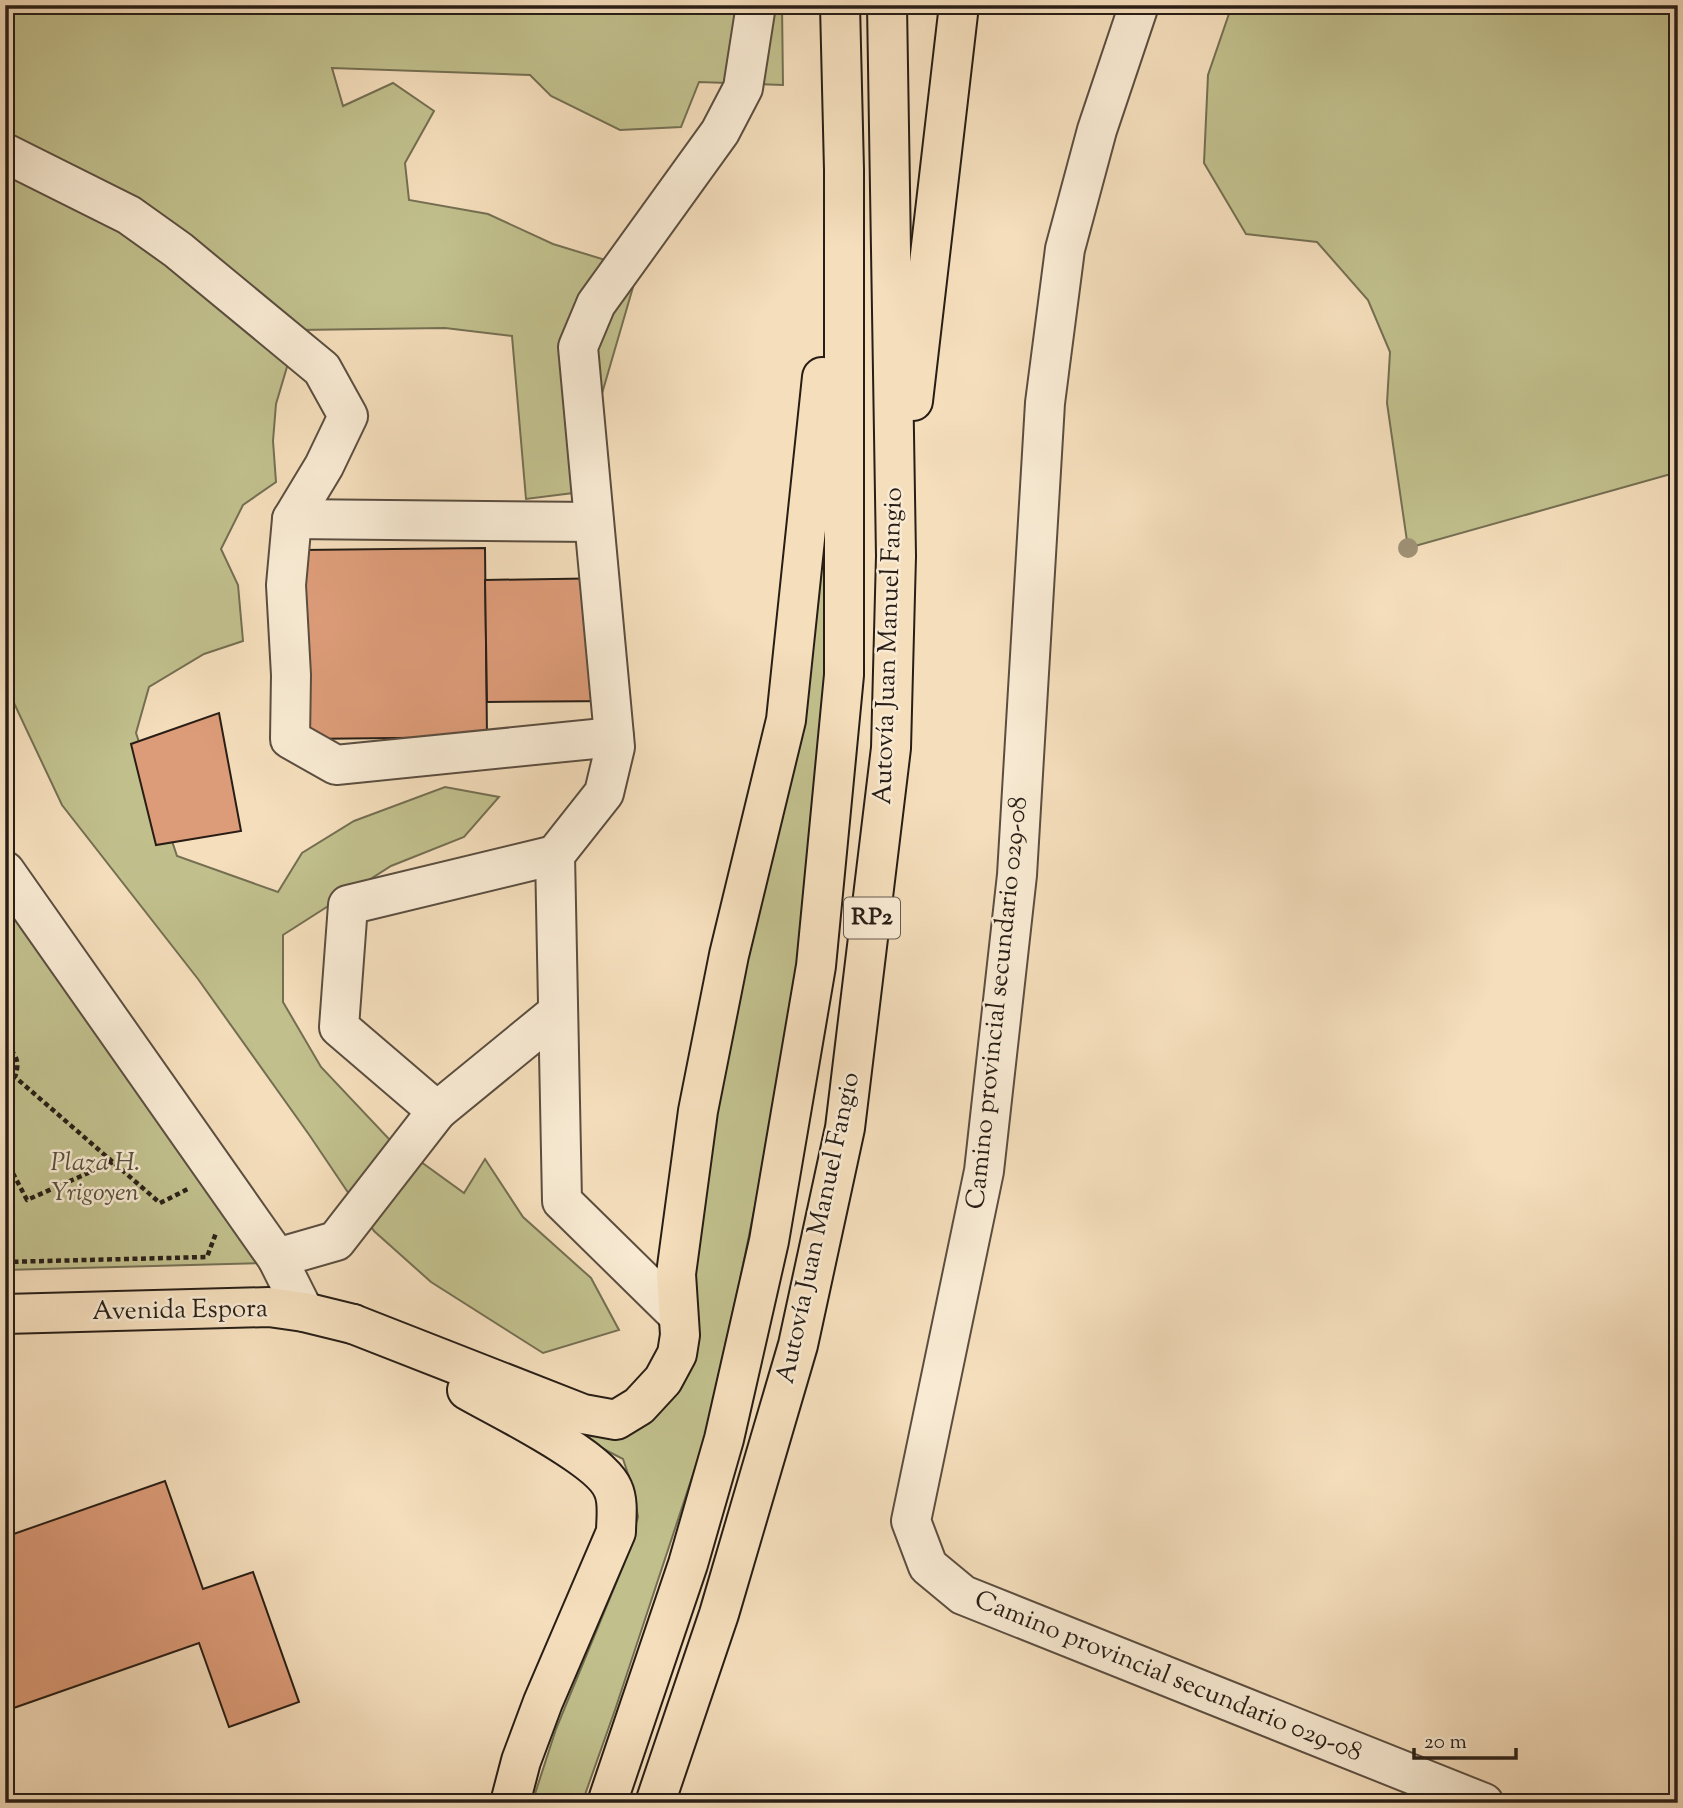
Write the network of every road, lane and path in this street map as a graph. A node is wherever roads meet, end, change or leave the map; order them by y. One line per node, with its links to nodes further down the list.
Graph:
1 (755, 5): 9 (street)
2 (840, 5): 7 (main road, Autovía Juan Manuel Fangio / RP2)
3 (887, 5): 10 (main road, Autovía Juan Manuel Fangio / RP2)
4 (959, 5): 10 (main road)
5 (1139, 5): 32 (street, Camino provincial secundario 029-08)
6 (5, 153): 8 (street)
7 (844, 170): 27 (main road); 30 (main road, Autovía Juan Manuel Fangio / RP2)
8 (292, 519): 9 (street); 11 (street)
9 (594, 522): 11 (street)
10 (896, 556): 31 (main road, Autovía Juan Manuel Fangio / RP2)
11 (614, 737): 12 (street)
12 (555, 855): 14 (street); 18 (street)
13 (5, 871): 23 (street)
14 (558, 1012): 18 (street); 27 (street)
15 (5, 1044): 16 (path)
16 (15, 1077): 17 (path); 20 (path)
17 (5, 1084)
18 (437, 1111): 23 (street)
19 (5, 1158): 20 (path)
20 (113, 1162): 21 (path)
21 (191, 1188)
22 (207, 1258): 24 (path)
23 (277, 1258): 25 (street)
24 (5, 1262)
25 (304, 1312): 26 (main road, Avenida Espora); 28 (main road, Avenida Espora)
26 (5, 1314)
27 (678, 1315): 28 (main road)
28 (353, 1324): 29 (main road)
29 (510, 1803)
30 (607, 1803)
31 (655, 1803)
32 (1483, 1803)

